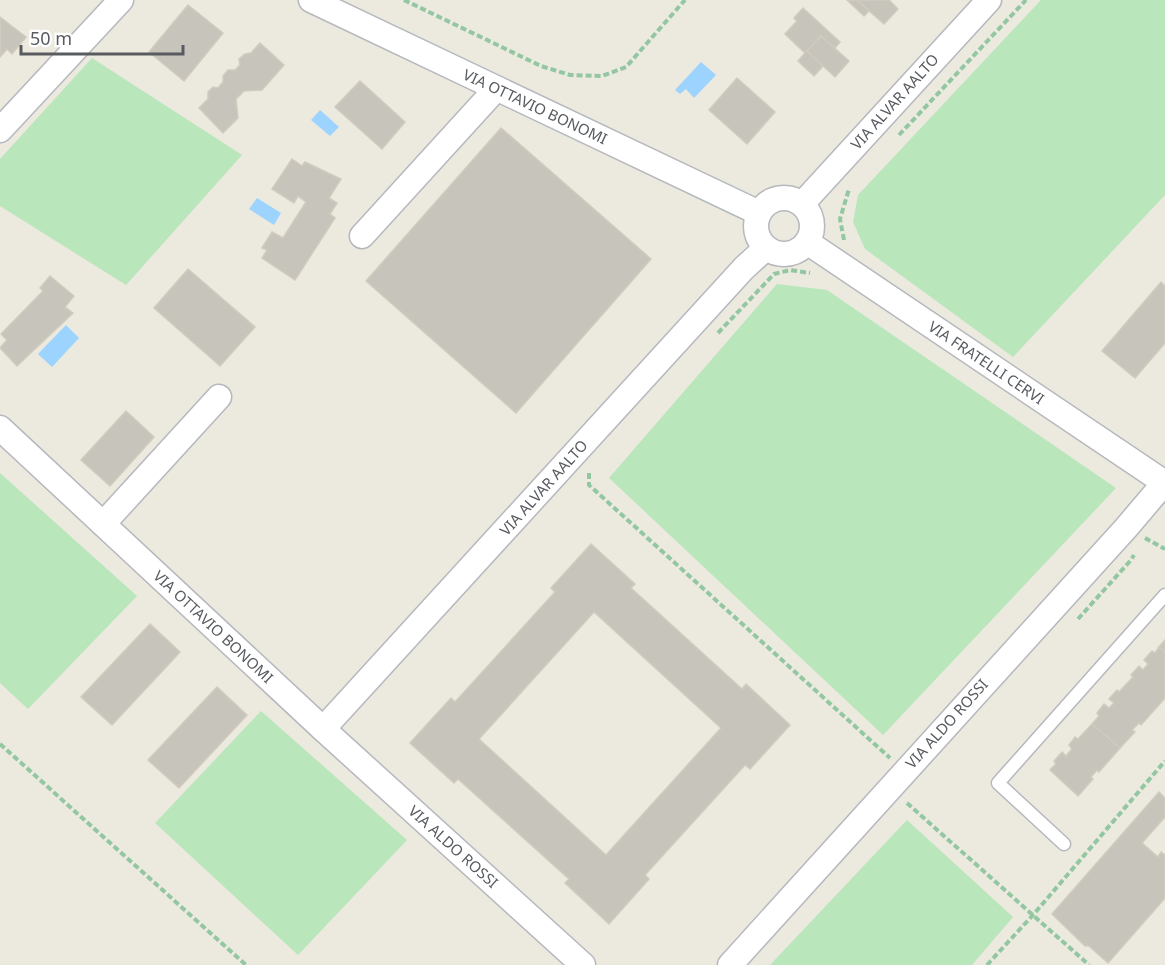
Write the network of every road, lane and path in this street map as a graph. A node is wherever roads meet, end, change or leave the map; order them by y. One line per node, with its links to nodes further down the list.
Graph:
1 (121, 0): 8 (street)
2 (311, 0): 7 (street, VIA OTTAVIO BONOMI)
3 (404, 0): 4 (path)
4 (685, 0)
5 (989, 0): 11 (street, VIA ALVAR AALTO)
6 (1026, 0): 9 (path)
7 (496, 89): 12 (street, VIA OTTAVIO BONOMI); 13 (street)
8 (0, 130)
9 (896, 138)
10 (855, 182): 16 (path)
11 (802, 204): 12 (street); 14 (street)
12 (759, 213): 15 (street)
13 (362, 236)
14 (807, 242): 15 (street); 16 (street, VIA FRATELLI CERVI)
15 (766, 248): 24 (street, VIA ALVAR AALTO)
16 (834, 260): 17 (path); 21 (street, VIA FRATELLI CERVI)
17 (711, 341)
18 (219, 397): 22 (street)
19 (0, 428): 22 (street, VIA OTTAVIO BONOMI)
20 (592, 469): 27 (path)
21 (1165, 482): 27 (street, VIA ALDO ROSSI)
22 (103, 524): 24 (street, VIA OTTAVIO BONOMI)
23 (1165, 595): 29 (lane)
24 (323, 729): 32 (street, VIA ALDO ROSSI)
25 (0, 744): 31 (path)
26 (1165, 761): 30 (path)
27 (904, 771): 33 (street, VIA ALDO ROSSI)
28 (907, 803): 30 (path)
29 (1064, 844)
30 (1033, 915): 34 (path); 35 (path)
31 (246, 965)
32 (583, 965)
33 (730, 965)
34 (987, 965)
35 (1089, 965)

